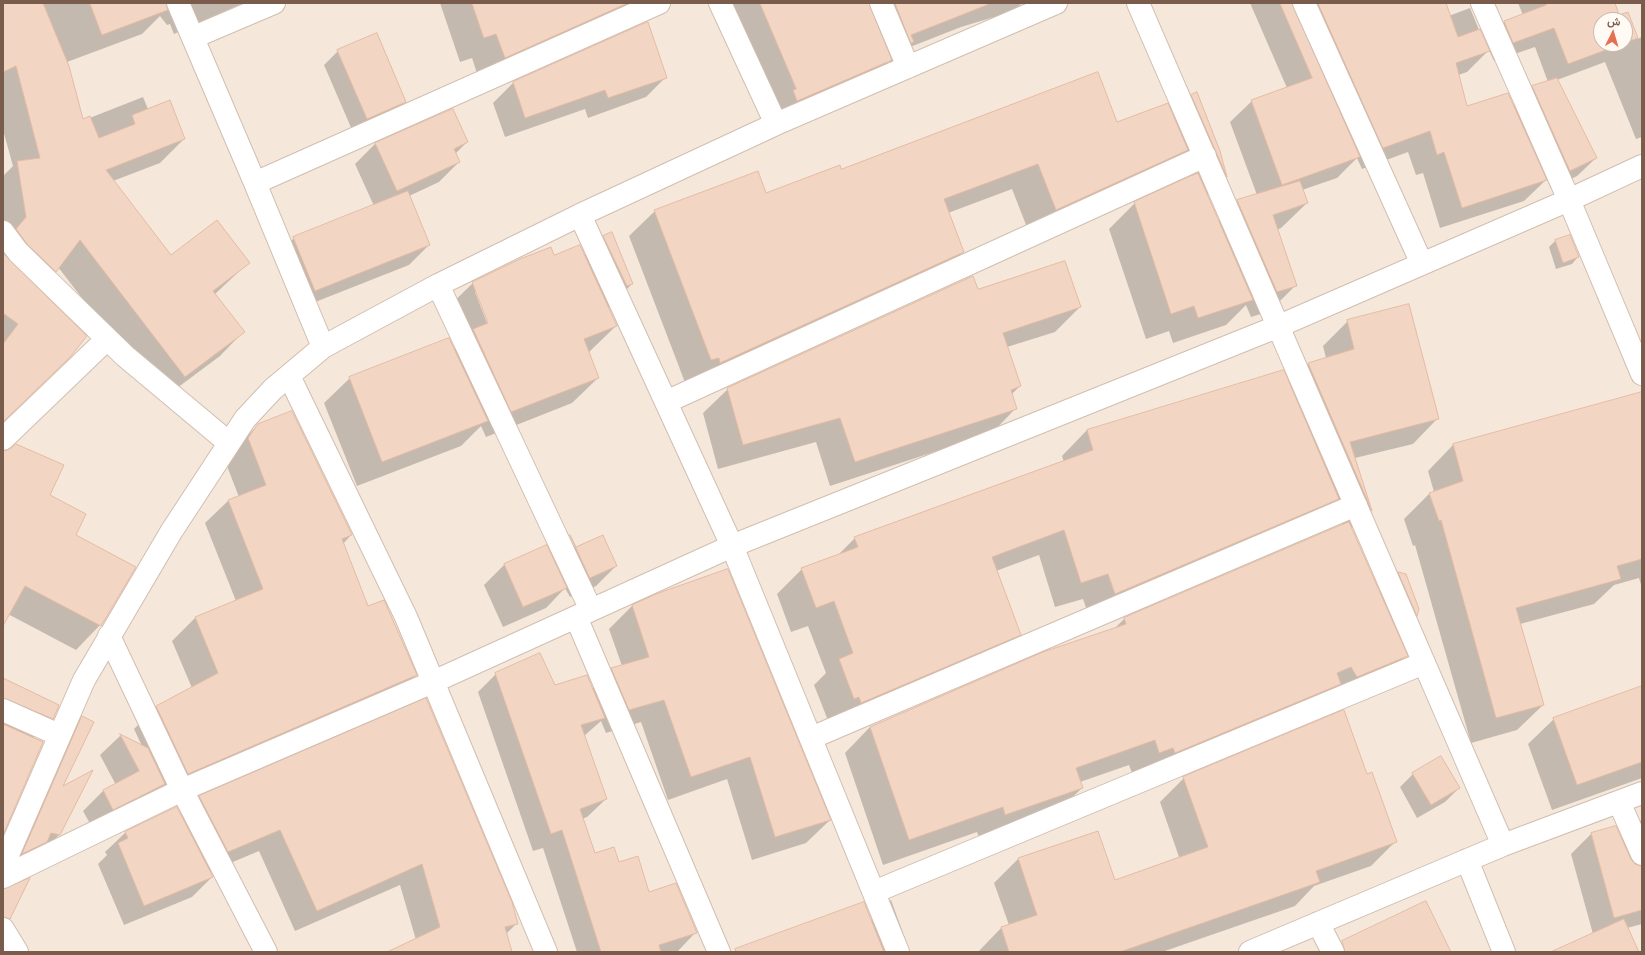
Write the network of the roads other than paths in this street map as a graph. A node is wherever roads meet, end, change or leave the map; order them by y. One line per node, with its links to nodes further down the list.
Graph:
1 (178, 3): 11 (street)
2 (274, 3): 11 (street)
3 (659, 3): 16 (street)
4 (720, 3): 13 (street)
5 (881, 3): 12 (street)
6 (1056, 3): 10 (street)
7 (1138, 3): 14 (street)
8 (1304, 3): 20 (street)
9 (1482, 3): 17 (street)
10 (1027, 9): 12 (street)
11 (194, 37): 16 (street)
12 (908, 67): 13 (street)
13 (776, 124): 18 (street)
14 (1205, 156): 22 (street); 27 (street)
15 (1642, 166): 17 (street)
16 (255, 183): 24 (street)
17 (1569, 200): 20 (street); 25 (street)
18 (580, 215): 21 (street); 27 (street)
19 (3, 232): 23 (street)
20 (1422, 264): 22 (street)
21 (438, 285): 24 (street); 32 (street)
22 (1279, 326): 30 (street); 31 (street)
23 (107, 339): 28 (street); 29 (street)
24 (323, 347): 26 (street)
25 (1642, 374)
26 (289, 376): 29 (street); 35 (street)
27 (666, 402): 31 (street)
28 (3, 439)
29 (228, 443): 33 (street)
30 (1356, 505): 34 (street); 38 (street)
31 (732, 546): 32 (street); 38 (street)
32 (583, 613): 35 (street); 53 (street)
33 (109, 636): 37 (street); 39 (street)
34 (1424, 663): 42 (street); 47 (street)
35 (433, 682): 39 (street); 52 (street)
36 (3, 710): 37 (street)
37 (59, 735): 45 (street)
38 (810, 738): 47 (street)
39 (182, 790): 46 (street); 51 (street)
40 (1642, 794): 41 (street)
41 (1619, 802): 42 (street); 43 (street)
42 (1503, 845): 44 (street)
43 (1642, 854)
44 (1467, 860): 48 (street); 57 (street)
45 (3, 866)
46 (3, 877)
47 (874, 892): 54 (street)
48 (1318, 923): 55 (street); 56 (street)
49 (3, 929): 50 (street)
50 (17, 952)
51 (266, 952)
52 (546, 952)
53 (719, 952)
54 (898, 952)
55 (1250, 952)
56 (1333, 952)
57 (1504, 952)

